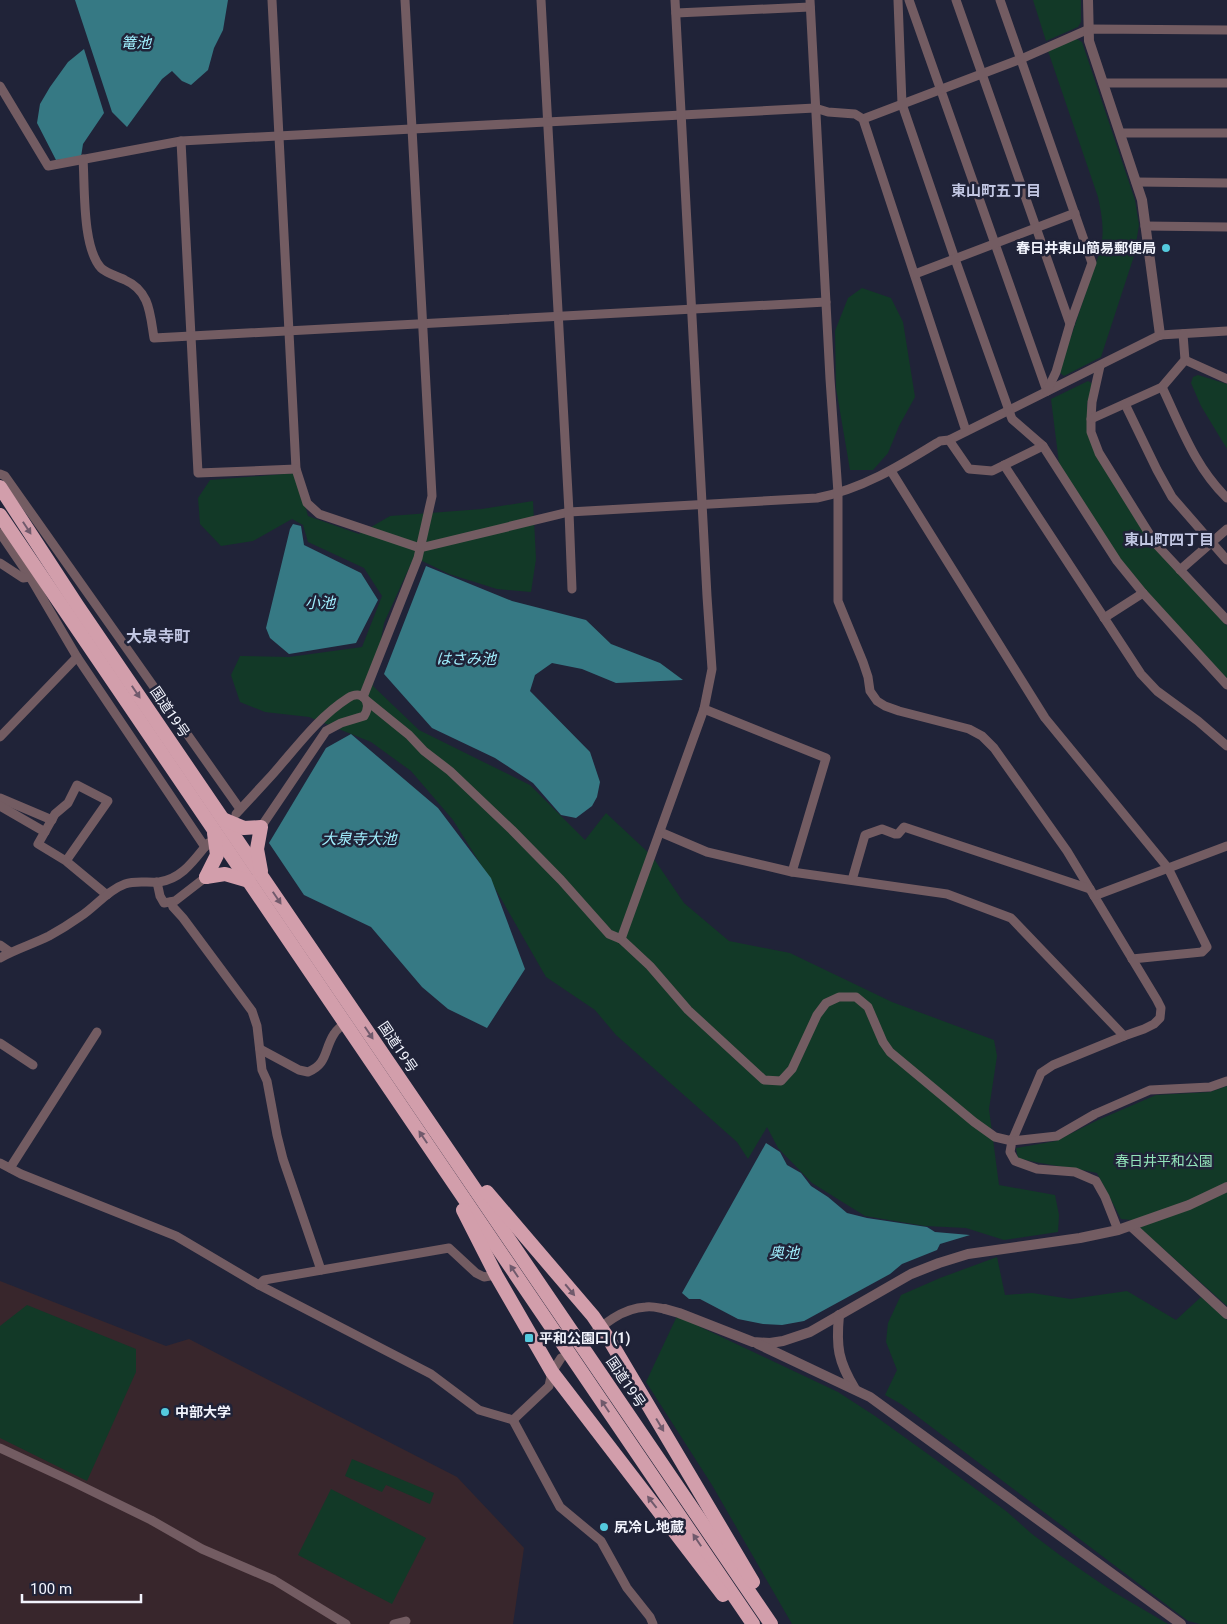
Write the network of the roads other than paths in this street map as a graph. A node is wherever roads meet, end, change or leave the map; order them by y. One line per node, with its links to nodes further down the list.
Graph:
1 (272, 0): 28 (street)
2 (405, 0): 25 (street)
3 (541, 0): 24 (street)
4 (676, 0): 11 (street)
5 (898, 0): 20 (street)
6 (909, 0): 19 (street)
7 (956, 0): 15 (street)
8 (1000, 0): 14 (street)
9 (1088, 0): 12 (street)
10 (810, 4): 11 (street); 21 (street)
11 (676, 13): 22 (street)
12 (1089, 29): 13 (street); 14 (street); 16 (street)
13 (1227, 30)
14 (1021, 59): 15 (street); 33 (street)
15 (982, 74): 19 (street); 36 (street)
16 (1103, 83): 17 (street); 26 (street)
17 (1227, 83)
18 (0, 86): 30 (street)
19 (941, 90): 20 (street); 37 (street)
20 (902, 104): 23 (street); 38 (street)
21 (815, 108): 22 (street); 23 (street); 40 (street)
22 (682, 115): 24 (street); 41 (street)
23 (863, 119): 39 (street)
24 (547, 122): 25 (street); 42 (street)
25 (412, 129): 28 (street); 43 (street)
26 (1120, 133): 27 (street); 31 (street)
27 (1227, 133)
28 (279, 137): 29 (street); 45 (street)
29 (181, 141): 30 (street); 49 (street)
30 (83, 160): 49 (street)
31 (1136, 182): 32 (street); 34 (street)
32 (1227, 183)
33 (1075, 213): 36 (street); 44 (street)
34 (1145, 226): 35 (street); 48 (street)
35 (1227, 227)
36 (1035, 228): 37 (street); 44 (street)
37 (995, 244): 38 (street); 54 (street)
38 (955, 259): 39 (street); 56 (street)
39 (915, 274): 58 (street)
40 (826, 302): 41 (street); 66 (street)
41 (692, 308): 42 (street); 68 (street)
42 (558, 316): 43 (street); 69 (street)
43 (422, 323): 45 (street); 74 (street)
44 (1070, 324): 54 (street)
45 (288, 330): 49 (street); 62 (street)
46 (1227, 331): 47 (street)
47 (1183, 334): 48 (street); 50 (street)
48 (1160, 335): 51 (street)
49 (191, 336): 62 (street)
50 (1185, 360): 52 (street); 53 (street)
51 (1100, 366): 54 (street); 57 (street)
52 (1227, 379)
53 (1162, 387): 55 (street); 67 (street)
54 (1047, 391): 56 (street)
55 (1125, 404): 57 (street); 73 (street)
56 (1009, 411): 58 (street); 60 (street)
57 (1091, 419): 77 (street)
58 (966, 431): 59 (street)
59 (949, 440): 61 (street); 63 (street)
60 (1044, 446): 61 (street); 80 (street)
61 (1004, 465): 81 (street)
62 (296, 469): 74 (street)
63 (892, 471): 66 (street); 102 (street)
64 (0, 474): 84 (street)
65 (0, 487): 85 (highway, 国道19号, one-way to 85)
66 (838, 493): 68 (street); 108 (street)
67 (1227, 498)
68 (702, 506): 69 (street); 89 (street)
69 (569, 512): 74 (street); 79 (street)
70 (0, 516): 85 (highway, 国道19号)
71 (1227, 529): 73 (street)
72 (0, 533): 78 (street)
73 (1211, 542): 75 (street); 77 (street)
74 (420, 548): 88 (street)
75 (1227, 560)
76 (0, 563): 78 (street)
77 (1180, 570): 82 (street)
78 (30, 577): 83 (street)
79 (572, 589)
80 (1143, 593): 81 (street); 86 (street)
81 (1104, 618): 91 (street)
82 (1227, 620)
83 (77, 657): 87 (street); 90 (street)
84 (135, 661): 85 (street); 94 (street)
85 (116, 674): 87 (street); 94 (highway, 国道19号, one-way to 94); 99 (highway, 国道19号)
86 (1227, 684)
87 (97, 686): 99 (street)
88 (365, 699): 94 (street); 96 (street); 111 (street)
89 (704, 709): 98 (street); 103 (street)
90 (0, 736)
91 (1227, 746)
92 (0, 798): 95 (street)
93 (0, 806): 97 (street)
94 (234, 814): 96 (highway); 105 (highway, 国道19号)
95 (52, 820): 97 (street); 101 (street)
96 (261, 827): 105 (highway)
97 (45, 832): 101 (street)
98 (660, 832): 103 (street); 111 (street)
99 (209, 840): 104 (highway); 105 (highway, 国道19号); 107 (street)
100 (1227, 846): 102 (street)
101 (66, 861): 109 (street)
102 (1168, 868): 108 (street); 115 (street)
103 (792, 872): 106 (street)
104 (206, 877): 105 (highway); 110 (street)
105 (255, 878): 116 (highway, 国道19号); 126 (highway, 国道19号, one-way to 126)
106 (852, 880): 108 (street); 118 (street)
107 (158, 882): 109 (street); 110 (street)
108 (1092, 893): 115 (street)
109 (107, 895): 113 (street)
110 (171, 902): 120 (street)
111 (621, 939): 123 (street)
112 (0, 945): 113 (street)
113 (10, 952): 114 (street)
114 (0, 958)
115 (1132, 959): 118 (street)
116 (346, 1024): 120 (street); 127 (highway, 国道19号, one-way to 116)
117 (97, 1032): 125 (street)
118 (1124, 1036): 123 (street)
119 (0, 1043): 121 (street)
120 (260, 1049): 131 (street)
121 (33, 1065)
122 (1227, 1080): 123 (street)
123 (1012, 1141): 130 (street)
124 (0, 1163): 125 (street)
125 (10, 1168): 133 (street)
126 (467, 1176): 137 (highway, one-way to 137); 151 (highway, 国道19号)
127 (455, 1184): 132 (highway); 150 (highway, 国道19号, one-way to 127)
128 (1227, 1187): 129 (street)
129 (1131, 1226): 130 (street); 135 (street)
130 (1118, 1230): 136 (street)
131 (321, 1270): 132 (street); 133 (street)
132 (496, 1275): 141 (highway)
133 (259, 1284): 143 (street)
134 (665, 1309): 137 (street); 139 (street)
135 (1227, 1314)
136 (839, 1315): 139 (street); 142 (street)
137 (600, 1328): 138 (street); 151 (highway, one-way to 151)
138 (586, 1341)
139 (753, 1342): 142 (street)
140 (561, 1358): 141 (street)
141 (552, 1372): 143 (street); 149 (highway, one-way to 141)
142 (855, 1389): 152 (street)
143 (513, 1420): 148 (street)
144 (0, 1448): 146 (street)
145 (406, 1621): 147 (street)
146 (346, 1624)
147 (394, 1624)
148 (653, 1624)
149 (745, 1624)
150 (753, 1624)
151 (773, 1624)
152 (1181, 1624)

